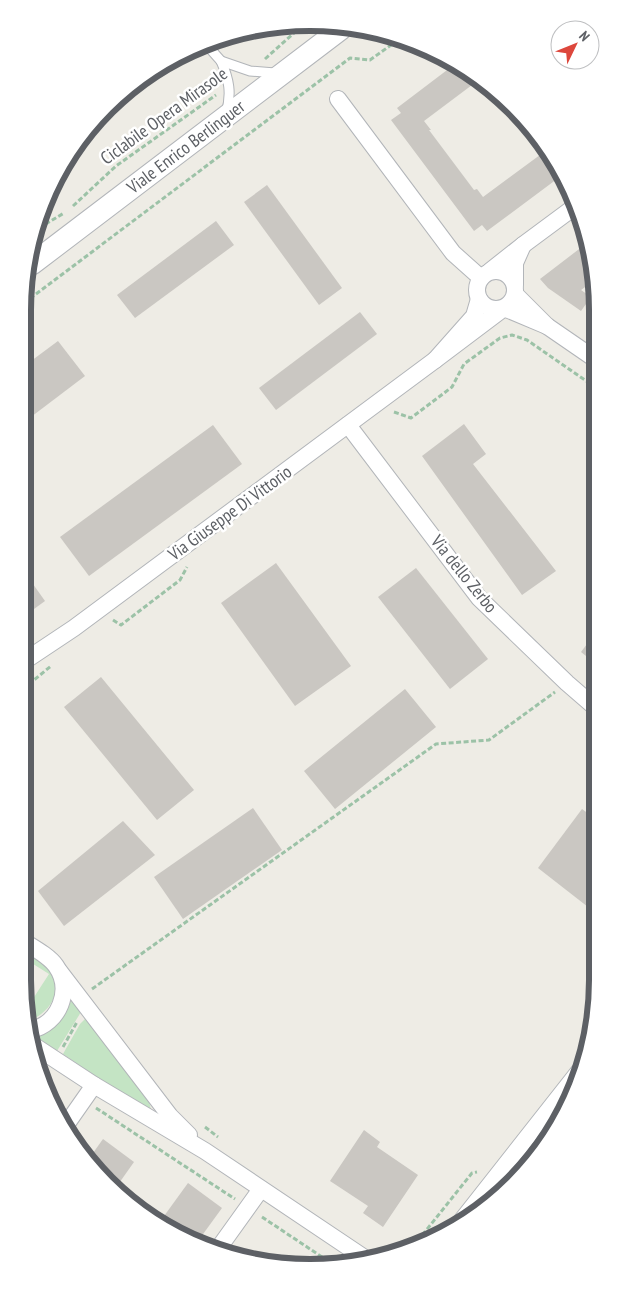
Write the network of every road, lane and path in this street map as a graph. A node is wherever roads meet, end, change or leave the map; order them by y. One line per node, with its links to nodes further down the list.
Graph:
1 (296, 32): 6 (path, Ciclabile Opera Mirasole)
2 (336, 33): 7 (street, Viale Enrico Berlinguer)
3 (393, 44): 17 (path)
4 (211, 49): 5 (lane)
5 (221, 61): 6 (lane); 8 (lane)
6 (250, 71): 7 (lane)
7 (283, 73): 10 (street, Viale Enrico Berlinguer)
8 (229, 86): 10 (lane); 12 (path, Ciclabile Opera Mirasole)
9 (338, 100): 15 (street)
10 (225, 118): 14 (street, Viale Enrico Berlinguer)
11 (570, 210): 13 (street)
12 (45, 225)
13 (522, 245): 15 (street); 16 (street)
14 (36, 261)
15 (486, 274): 16 (street); 18 (street)
16 (515, 289): 19 (street); 20 (street)
17 (32, 298)
18 (479, 299): 19 (street); 22 (street, Via Giuseppe Di Vittorio)
19 (504, 308): 20 (street); 22 (street, Via Giuseppe Di Vittorio)
20 (547, 326): 21 (street)
21 (589, 355)
22 (435, 360): 25 (street, Via Giuseppe Di Vittorio)
23 (589, 383): 24 (path)
24 (387, 417)
25 (348, 425): 28 (street, Via Giuseppe Di Vittorio); 31 (street, Via dello Zerbo)
26 (194, 561): 27 (path)
27 (112, 620)
28 (31, 656)
29 (54, 664): 30 (path)
30 (31, 682)
31 (567, 683): 32 (street, Via dello Zerbo); 36 (path)
32 (589, 703)
33 (31, 949): 34 (street)
34 (60, 972): 37 (street); 38 (street)
35 (86, 985): 36 (path)
36 (90, 991): 37 (path)
37 (94, 1007): 40 (path); 47 (street)
38 (36, 1028)
39 (41, 1050): 40 (street)
40 (55, 1060): 42 (street)
41 (569, 1084): 49 (street)
42 (94, 1085): 43 (street); 47 (street)
43 (83, 1100): 44 (street); 50 (path)
44 (69, 1120)
45 (201, 1124): 46 (path)
46 (224, 1141)
47 (205, 1151): 48 (street)
48 (261, 1189): 50 (street); 52 (street)
49 (473, 1206)
50 (248, 1208): 51 (street); 53 (path)
51 (221, 1244)
52 (358, 1254)
53 (325, 1258)

